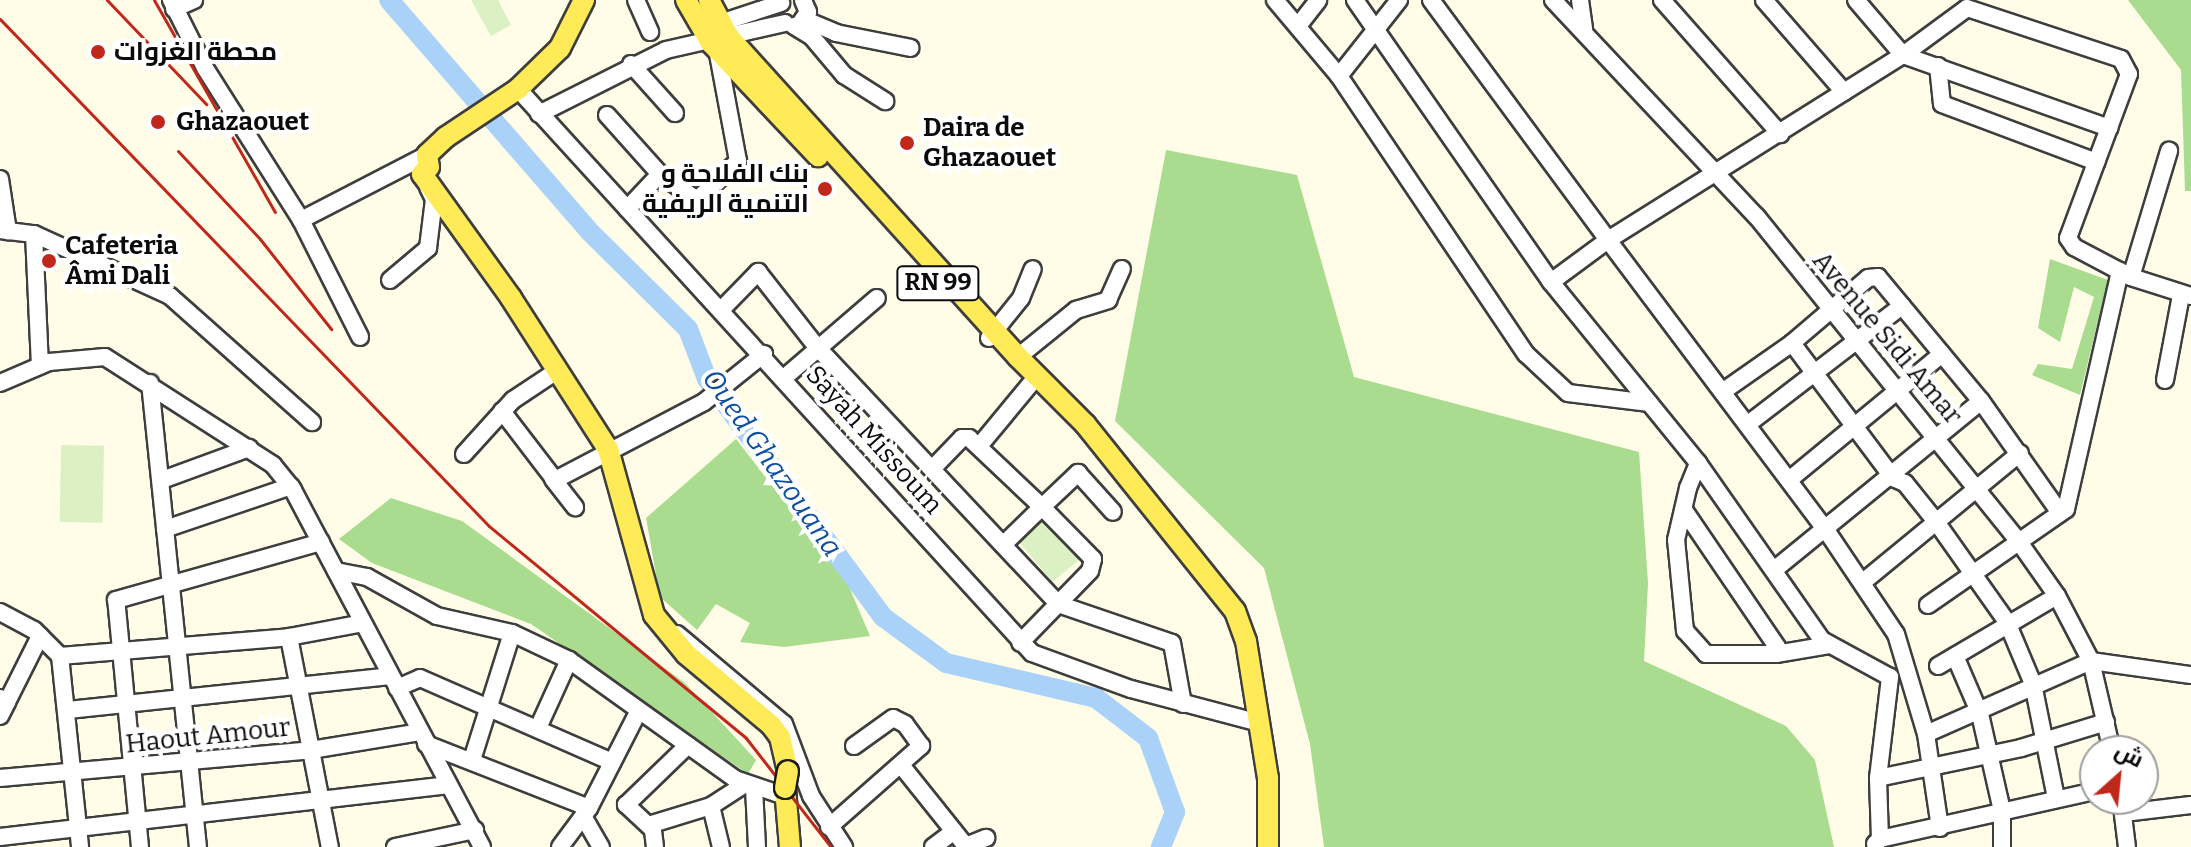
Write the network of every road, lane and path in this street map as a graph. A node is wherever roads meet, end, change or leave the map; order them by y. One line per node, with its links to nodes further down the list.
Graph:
1 (194, 0): 18 (street)
2 (584, 0): 32 (main road)
3 (636, 0): 24 (street)
4 (686, 0): 25 (main road, RN 99)
5 (709, 0): 25 (main road, RN 99)
6 (803, 0): 20 (street)
7 (1275, 0): 21 (street)
8 (1318, 0): 21 (street)
9 (1355, 0): 22 (street)
10 (1399, 0): 22 (street)
11 (1431, 0): 49 (street)
12 (1553, 0): 23 (street, Avenue Sidi Amar)
13 (1580, 0): 23 (street)
14 (1662, 0): 38 (street)
15 (1764, 0): 31 (street)
16 (1856, 0): 27 (street)
17 (783, 2): 20 (street); 25 (street)
18 (172, 5): 46 (street)
19 (1958, 6): 27 (street); 37 (street)
20 (795, 23): 25 (street); 26 (street); 33 (street)
21 (1298, 26): 30 (street)
22 (1378, 29): 30 (street); 54 (street)
23 (1584, 30): 42 (street, Avenue Sidi Amar)
24 (650, 32)
25 (713, 37): 28 (street); 43 (street); 60 (main road, RN 99)
26 (911, 48)
27 (1903, 55): 29 (street); 31 (street)
28 (631, 64): 34 (street); 35 (street)
29 (1938, 66): 37 (street); 40 (street)
30 (1339, 76): 79 (street)
31 (1844, 92): 38 (street)
32 (511, 95): 35 (street, Sayah Missoum); 41 (main road)
33 (885, 101)
34 (675, 113)
35 (539, 114): 45 (street, Sayah Missoum)
36 (607, 115): 43 (street)
37 (2109, 128): 40 (street)
38 (1780, 134): 42 (street)
39 (2169, 151): 52 (street)
40 (2096, 162): 52 (street)
41 (424, 165): 46 (street); 53 (street); 69 (main road)
42 (1714, 171): 49 (street); 59 (street, Avenue Sidi Amar)
43 (660, 174): 45 (street)
44 (0, 179): 47 (street)
45 (627, 209): 58 (street, Sayah Missoum)
46 (301, 220): 61 (street)
47 (4, 230): 48 (street)
48 (34, 234): 68 (street); 81 (street)
49 (1608, 240): 54 (street); 76 (street)
50 (1033, 269): 60 (street)
51 (1122, 269): 67 (street)
52 (2126, 274): 55 (street); 102 (street)
53 (390, 280)
54 (1551, 282): 79 (street)
55 (2186, 296): 73 (street)
56 (877, 298): 64 (street)
57 (1902, 306): 59 (street); 62 (street); 66 (street)
58 (722, 309): 64 (street); 65 (street, Sayah Missoum)
59 (1831, 310): 62 (street, Avenue Sidi Amar); 63 (street)
60 (992, 335): 67 (main road, RN 99); 72 (main road, RN 99)
61 (360, 337)
62 (1857, 342): 70 (street); 77 (street, Avenue Sidi Amar)
63 (1792, 343): 70 (street); 76 (street)
64 (816, 346): 71 (street); 91 (street)
65 (764, 354): 71 (street, Sayah Missoum); 87 (street)
66 (1942, 354): 77 (street); 78 (street)
67 (1018, 357): 72 (main road, RN 99)
68 (40, 365): 74 (street); 75 (street)
69 (558, 370): 80 (street); 87 (main road)
70 (1816, 376): 82 (street); 83 (street)
71 (785, 377): 125 (street, Sayah Missoum)
72 (1035, 379): 85 (street); 148 (main road, RN 99)
73 (2165, 380)
74 (0, 383)
75 (150, 383): 86 (street); 94 (street)
76 (1725, 390): 82 (street)
77 (1901, 390): 83 (street); 84 (street, Avenue Sidi Amar)
78 (1981, 401): 84 (street); 88 (street)
79 (1649, 403): 90 (street)
80 (502, 411): 89 (street); 93 (street)
81 (312, 422)
82 (1748, 424): 95 (street)
83 (1852, 426): 92 (street); 95 (street)
84 (1939, 438): 92 (street); 97 (street, Avenue Sidi Amar)
85 (980, 445): 91 (street); 99 (street)
86 (249, 448): 94 (street); 96 (street)
87 (608, 449): 93 (street); 114 (main road)
88 (2020, 453): 97 (street); 102 (street)
89 (464, 454)
90 (1698, 463): 100 (street); 109 (street)
91 (932, 469): 108 (street)
92 (1893, 478): 103 (street); 105 (street)
93 (553, 479): 98 (street)
94 (162, 480): 104 (street)
95 (1789, 480): 105 (street)
96 (291, 486): 104 (street); 107 (street)
97 (1978, 490): 103 (street); 106 (street, Avenue Sidi Amar)
98 (575, 507)
99 (1042, 507): 101 (street); 108 (street); 116 (street)
100 (1684, 510): 128 (street); 128 (street)
101 (1113, 512)
102 (2060, 513): 106 (street)
103 (1937, 523): 111 (street); 112 (street)
104 (165, 529): 113 (street)
105 (1826, 530): 109 (street); 112 (street)
106 (2017, 539): 111 (street); 115 (street, Avenue Sidi Amar)
107 (321, 542): 110 (street); 113 (street)
108 (1003, 545): 116 (street)
109 (1774, 570): 126 (street)
110 (336, 571): 120 (street); 121 (street)
111 (1973, 572): 117 (street); 119 (street)
112 (1863, 582): 134 (street)
113 (169, 583): 124 (street); 127 (street)
114 (648, 596): 169 (main road); 183 (street)
115 (2057, 596): 119 (street); 132 (street, Avenue Sidi Amar)
116 (1058, 604): 125 (street); 142 (street)
117 (1928, 605)
118 (0, 612): 122 (street)
119 (2007, 622): 130 (street); 138 (street)
120 (363, 623): 123 (street); 137 (street)
121 (512, 633): 131 (street); 144 (street)
122 (40, 636): 129 (street); 143 (street)
123 (289, 637): 124 (street); 139 (street)
124 (176, 643): 127 (street); 140 (street)
125 (1020, 643): 142 (street, Sayah Missoum)
126 (1829, 645): 128 (street); 136 (street)
127 (119, 651): 129 (street); 141 (street)
128 (1776, 654)
129 (60, 656): 145 (street)
130 (1955, 656): 133 (street); 147 (street)
131 (569, 660): 146 (street); 150 (street)
132 (2091, 661): 135 (street); 138 (street); 149 (street, Avenue Sidi Amar)
133 (1938, 666)
134 (1906, 668): 136 (street); 151 (street)
135 (2191, 675)
136 (1890, 677): 167 (street)
137 (394, 682): 139 (street); 144 (street); 153 (street)
138 (2033, 684): 147 (street); 154 (street)
139 (299, 686): 140 (street); 157 (street)
140 (181, 698): 141 (street); 160 (street)
141 (124, 704): 145 (street); 164 (street)
142 (1183, 704): 148 (street, Sayah Missoum)
143 (2, 705)
144 (489, 706): 150 (street); 159 (street)
145 (68, 710): 165 (street)
146 (637, 714): 155 (street); 161 (street)
147 (1980, 714): 151 (street); 158 (street)
148 (1256, 722): 204 (main road, RN 99)
149 (2106, 722): 152 (street, Avenue Sidi Amar); 154 (street)
150 (538, 728): 161 (street)
151 (1926, 734): 163 (street)
152 (2109, 735)
153 (423, 738): 157 (street, Haout Amour); 159 (street); 168 (street)
154 (2049, 740): 158 (street); 172 (street)
155 (688, 745): 169 (street); 182 (street)
156 (854, 746): 162 (street)
157 (311, 750): 160 (street, Haout Amour); 171 (street)
158 (1990, 755): 163 (street); 176 (street)
159 (472, 760): 177 (street)
160 (189, 762): 164 (street, Haout Amour); 179 (street)
161 (612, 762): 177 (street)
162 (901, 765): 183 (street); 186 (street)
163 (1929, 767): 167 (street); 184 (street)
164 (132, 769): 165 (street, Haout Amour); 180 (street)
165 (72, 775): 166 (street, Haout Amour); 181 (street)
166 (0, 778)
167 (1878, 778): 189 (street)
168 (449, 785): 171 (street); 185 (street)
169 (768, 788): 175 (street); 200 (street); 201 (main road)
170 (2079, 794): 172 (street)
171 (321, 798): 179 (street); 193 (street)
172 (2056, 798): 176 (street)
173 (2159, 805): 174 (street)
174 (2191, 805)
175 (711, 806): 182 (street); 199 (street)
176 (2002, 811): 184 (street); 205 (street)
177 (586, 812): 196 (street); 197 (street)
178 (2123, 815): 206 (street)
179 (195, 817): 180 (street); 192 (street)
180 (137, 823): 181 (street); 191 (street)
181 (81, 827): 187 (street); 190 (street)
182 (650, 827): 198 (street)
183 (829, 827): 202 (street)
184 (1940, 828): 189 (street)
185 (475, 830): 194 (street); 195 (street)
186 (954, 831): 188 (street); 203 (street)
187 (0, 837)
188 (986, 838)
189 (1914, 840)
190 (80, 847)
191 (140, 847)
192 (198, 847)
193 (330, 847)
194 (395, 847)
195 (482, 847)
196 (560, 847)
197 (601, 847)
198 (655, 847)
199 (721, 847)
200 (757, 847)
201 (790, 847)
202 (844, 847)
203 (933, 847)
204 (1268, 847)
205 (2002, 847)
206 (2127, 847)

